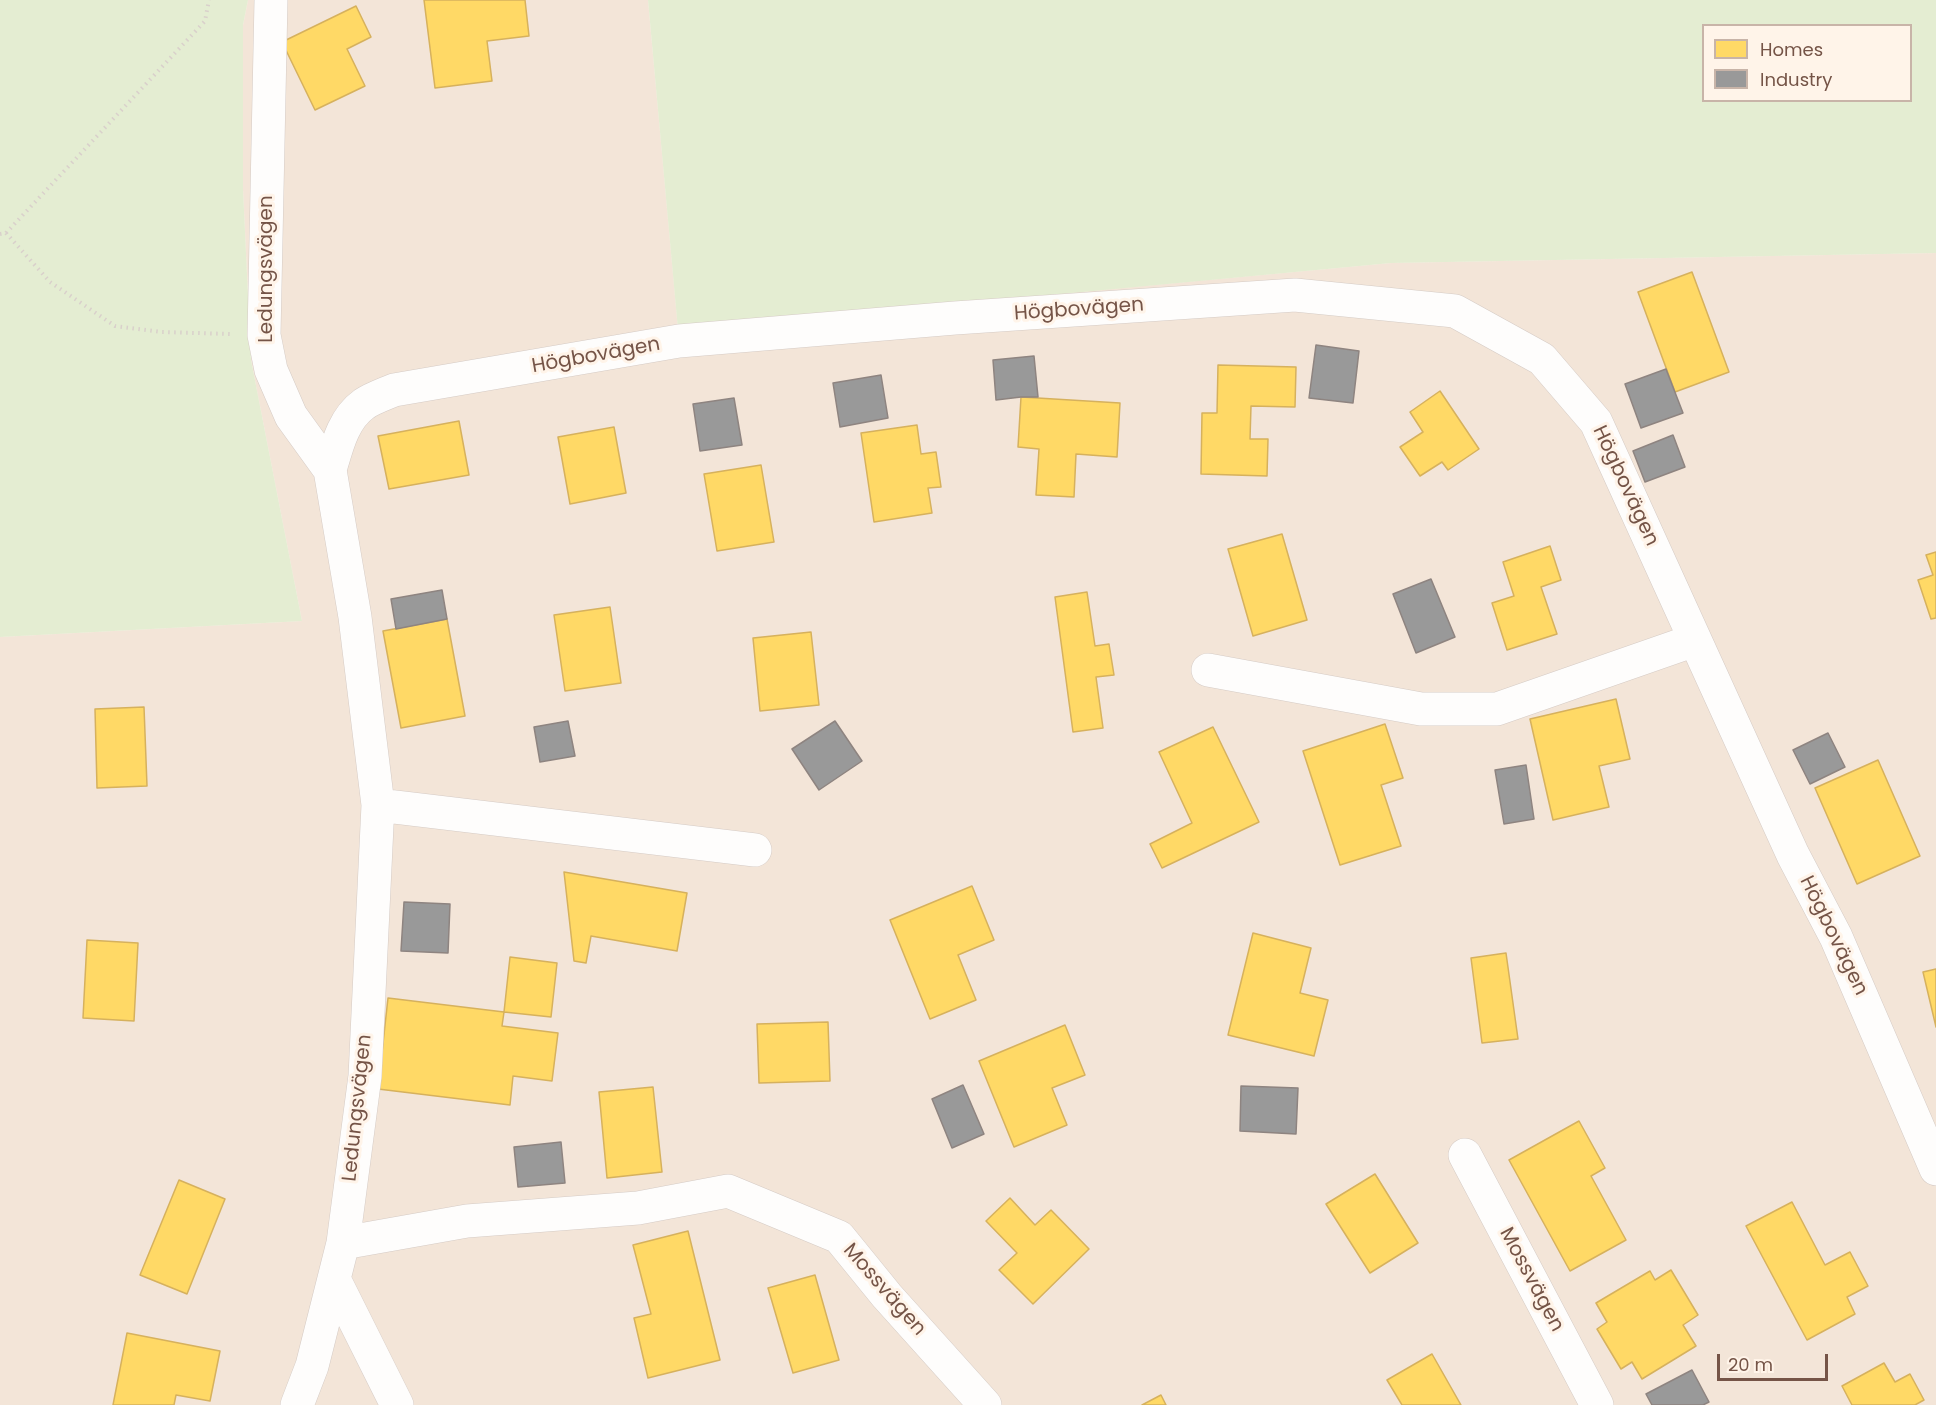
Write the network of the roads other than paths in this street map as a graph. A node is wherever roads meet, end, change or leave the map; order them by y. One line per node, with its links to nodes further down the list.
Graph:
1 (271, 0): 2 (street, Ledungsvägen)
2 (330, 470): 3 (street, Högbovägen); 5 (street, Ledungsvägen)
3 (1695, 640): 4 (street); 8 (street, Högbovägen)
4 (1208, 670)
5 (378, 805): 6 (street); 9 (street, Ledungsvägen)
6 (756, 850)
7 (1465, 1155): 14 (street, Mossvägen)
8 (1936, 1169)
9 (343, 1243): 10 (street, Ledungsvägen); 11 (street, Mossvägen)
10 (334, 1279): 12 (street, Ledungsvägen); 13 (street)
11 (983, 1402)
12 (297, 1405)
13 (396, 1405)
14 (1597, 1405)

